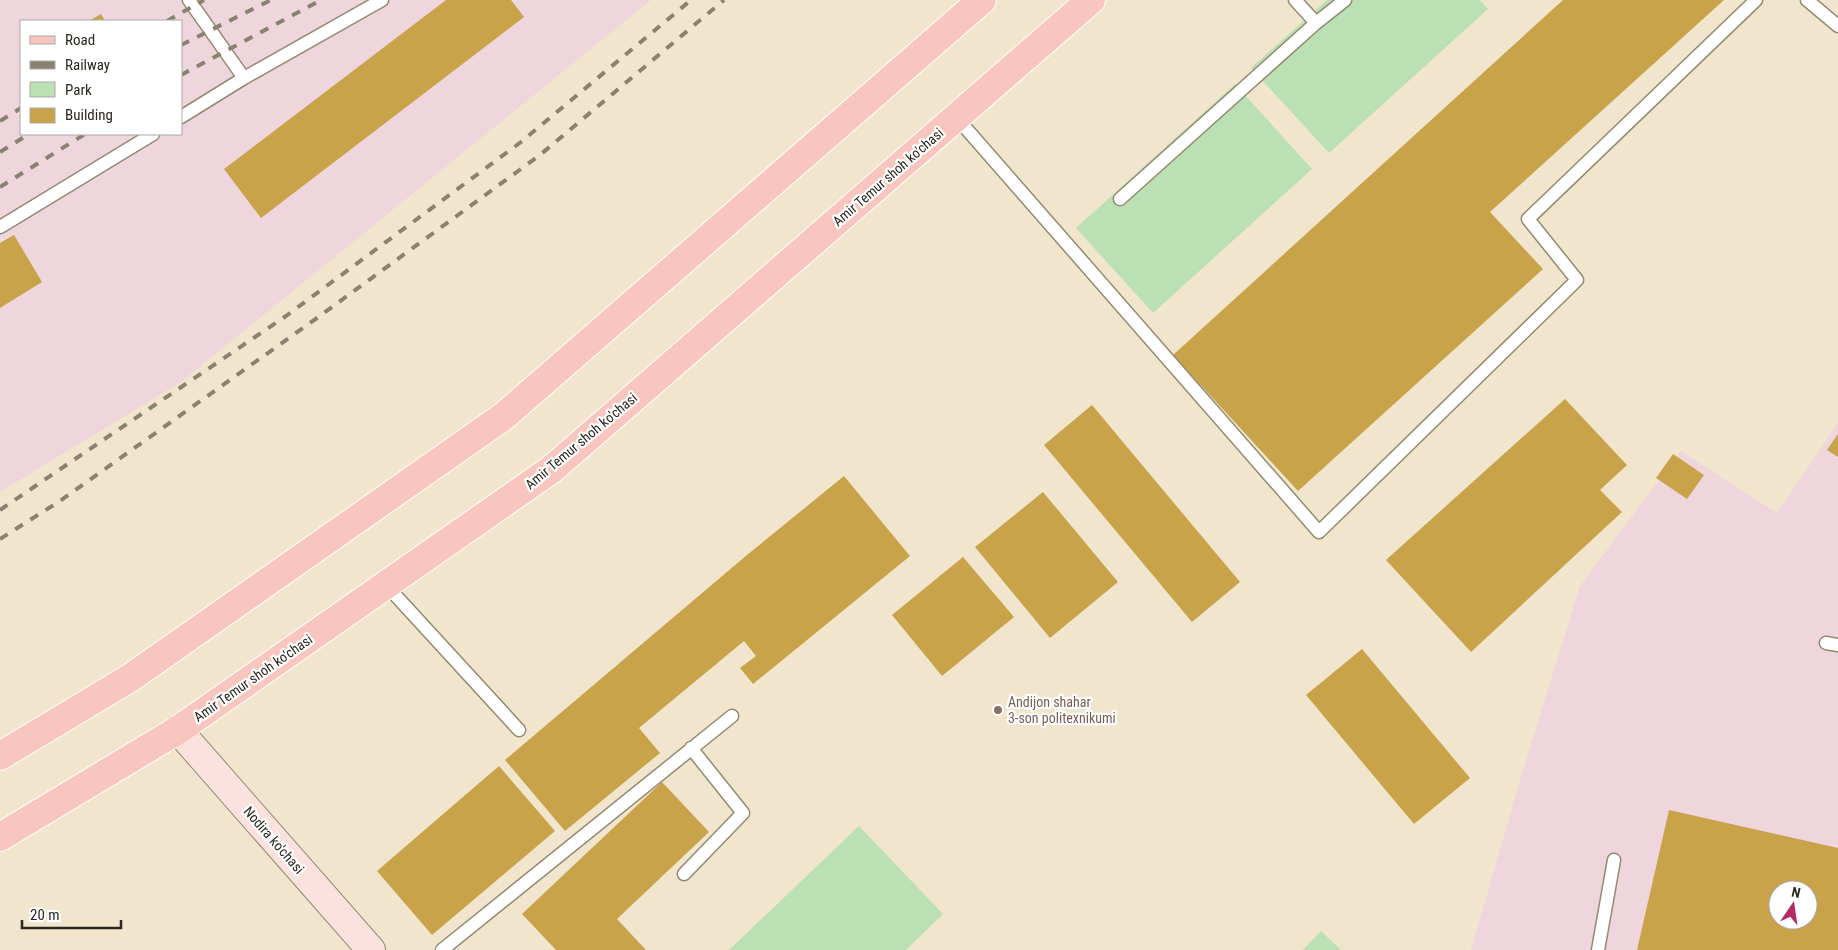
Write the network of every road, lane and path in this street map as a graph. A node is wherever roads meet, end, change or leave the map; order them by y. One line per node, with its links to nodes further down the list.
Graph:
1 (189, 0): 11 (lane)
2 (382, 0): 11 (lane)
3 (982, 0): 22 (main road)
4 (1090, 0): 13 (main road, Amir Temur shoh ko'chasi)
5 (1296, 0): 9 (lane)
6 (1345, 0): 9 (lane)
7 (1756, 0): 13 (lane)
8 (1807, 0): 10 (lane)
9 (1316, 23): 15 (lane)
10 (1838, 26)
11 (244, 78): 12 (lane)
12 (182, 115)
13 (956, 117): 17 (main road, Amir Temur shoh ko'chasi)
14 (151, 135): 16 (lane)
15 (1120, 199)
16 (0, 227)
17 (386, 585): 19 (main road, Amir Temur shoh ko'chasi); 20 (lane)
18 (732, 716): 21 (lane)
19 (178, 730): 23 (main road, Amir Temur shoh ko'chasi); 26 (street, Nodira ko'chasi)
20 (519, 730)
21 (691, 748): 25 (lane); 27 (lane)
22 (0, 756)
23 (0, 837)
24 (1614, 860): 28 (lane)
25 (684, 874)
26 (371, 950)
27 (442, 950)
28 (1598, 950)

